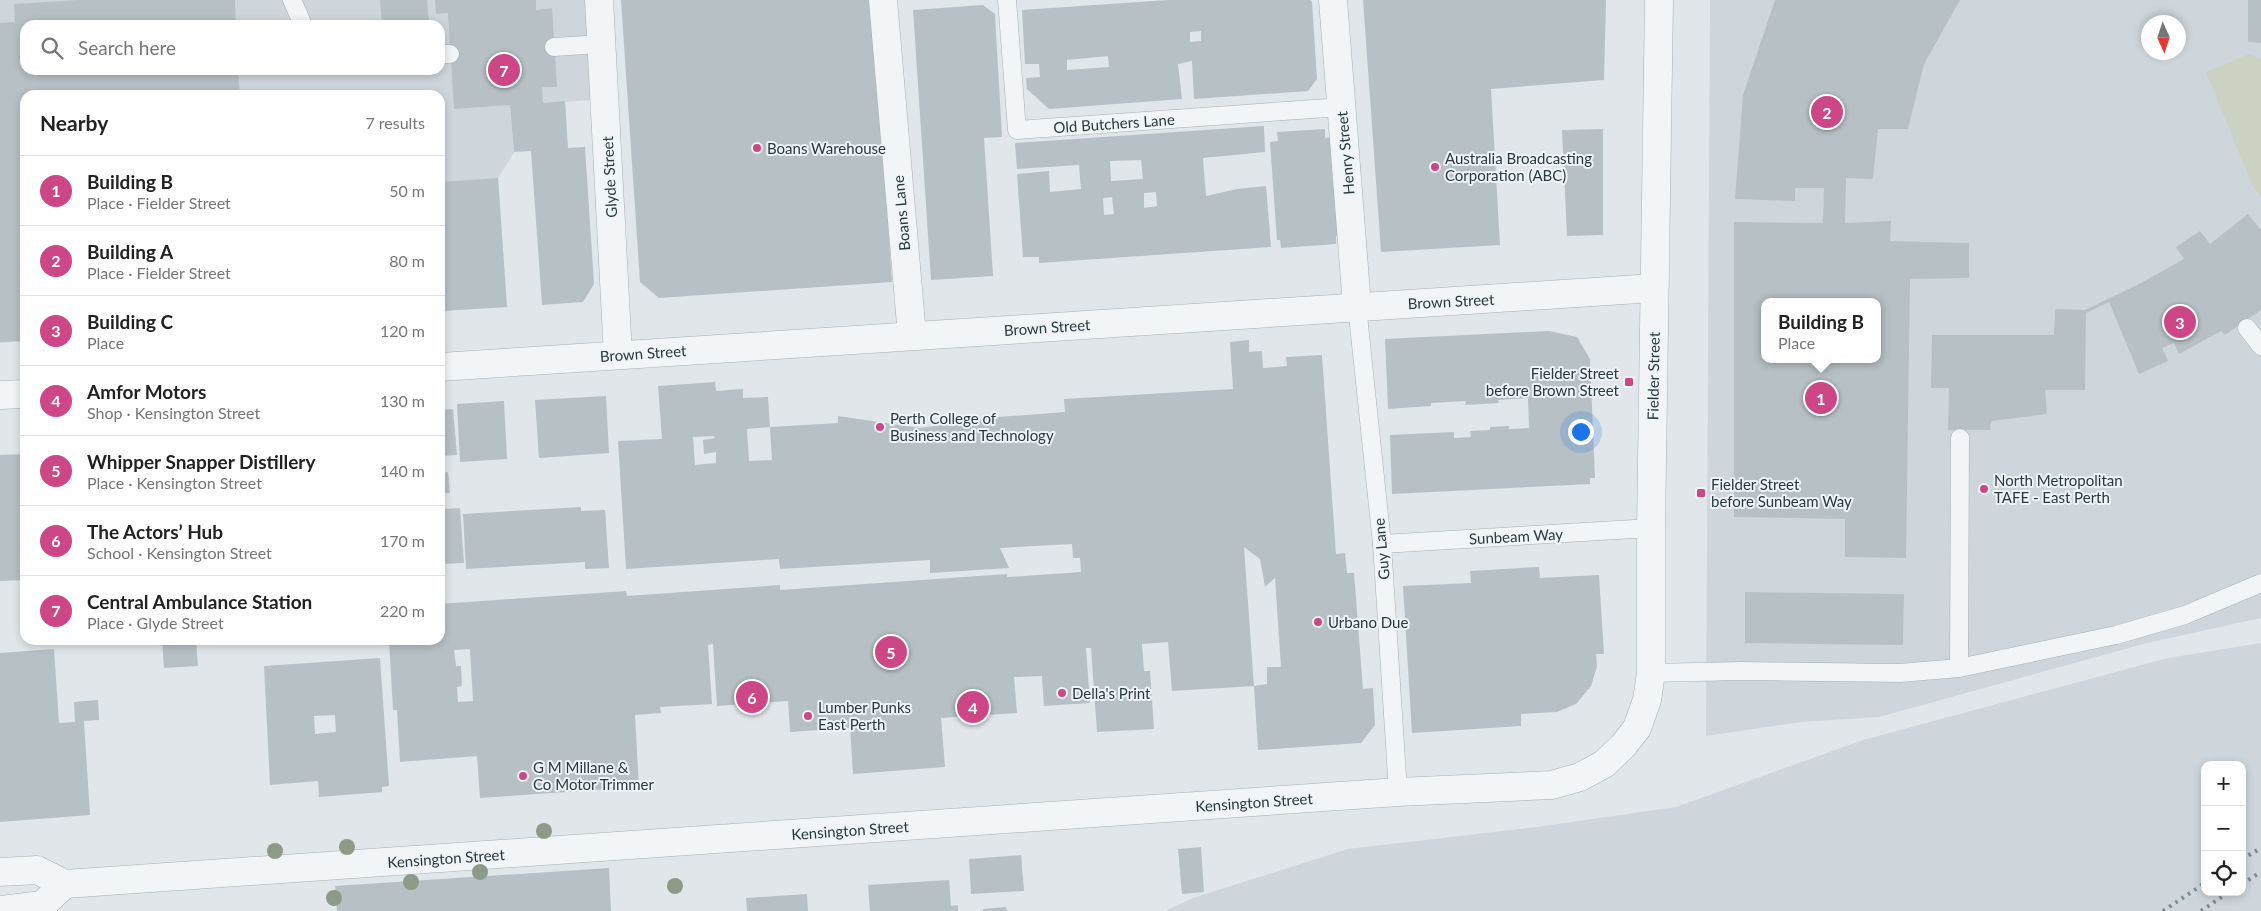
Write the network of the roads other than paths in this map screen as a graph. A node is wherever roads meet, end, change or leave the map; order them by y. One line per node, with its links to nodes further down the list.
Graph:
1 (292, 0): 7 (lane)
2 (599, 0): 8 (street, Glyde Street)
3 (883, 0): 14 (street, Boans Lane)
4 (1006, 0): 10 (lane, Old Butchers Lane)
5 (1333, 0): 10 (street, Henry Street)
6 (1659, 0): 11 (street, Fielder Street)
7 (301, 20)
8 (602, 44): 9 (lane); 16 (street, Glyde Street)
9 (554, 47)
10 (1342, 108): 12 (street, Henry Street)
11 (1654, 288): 12 (street, Brown Street); 21 (street, Fielder Street)
12 (1357, 306): 14 (street, Brown Street); 22 (lane, Guy Lane)
13 (2247, 328): 15 (lane)
14 (912, 336): 16 (street, Brown Street)
15 (2261, 346)
16 (618, 355): 17 (street, Brown Street)
17 (445, 366)
18 (20, 394): 19 (street)
19 (0, 396)
20 (1960, 438): 24 (lane)
21 (1651, 528): 22 (lane, Sunbeam Way); 25 (street, Fielder Street)
22 (1382, 544): 27 (lane, Guy Lane)
23 (2261, 583): 24 (lane)
24 (1959, 668): 25 (lane)
25 (1651, 673): 26 (street, Fielder Street)
26 (1623, 746): 27 (street, Kensington Street)
27 (1398, 792): 29 (street, Kensington Street)
28 (0, 872): 29 (street)
29 (65, 884): 30 (street)
30 (0, 910)

